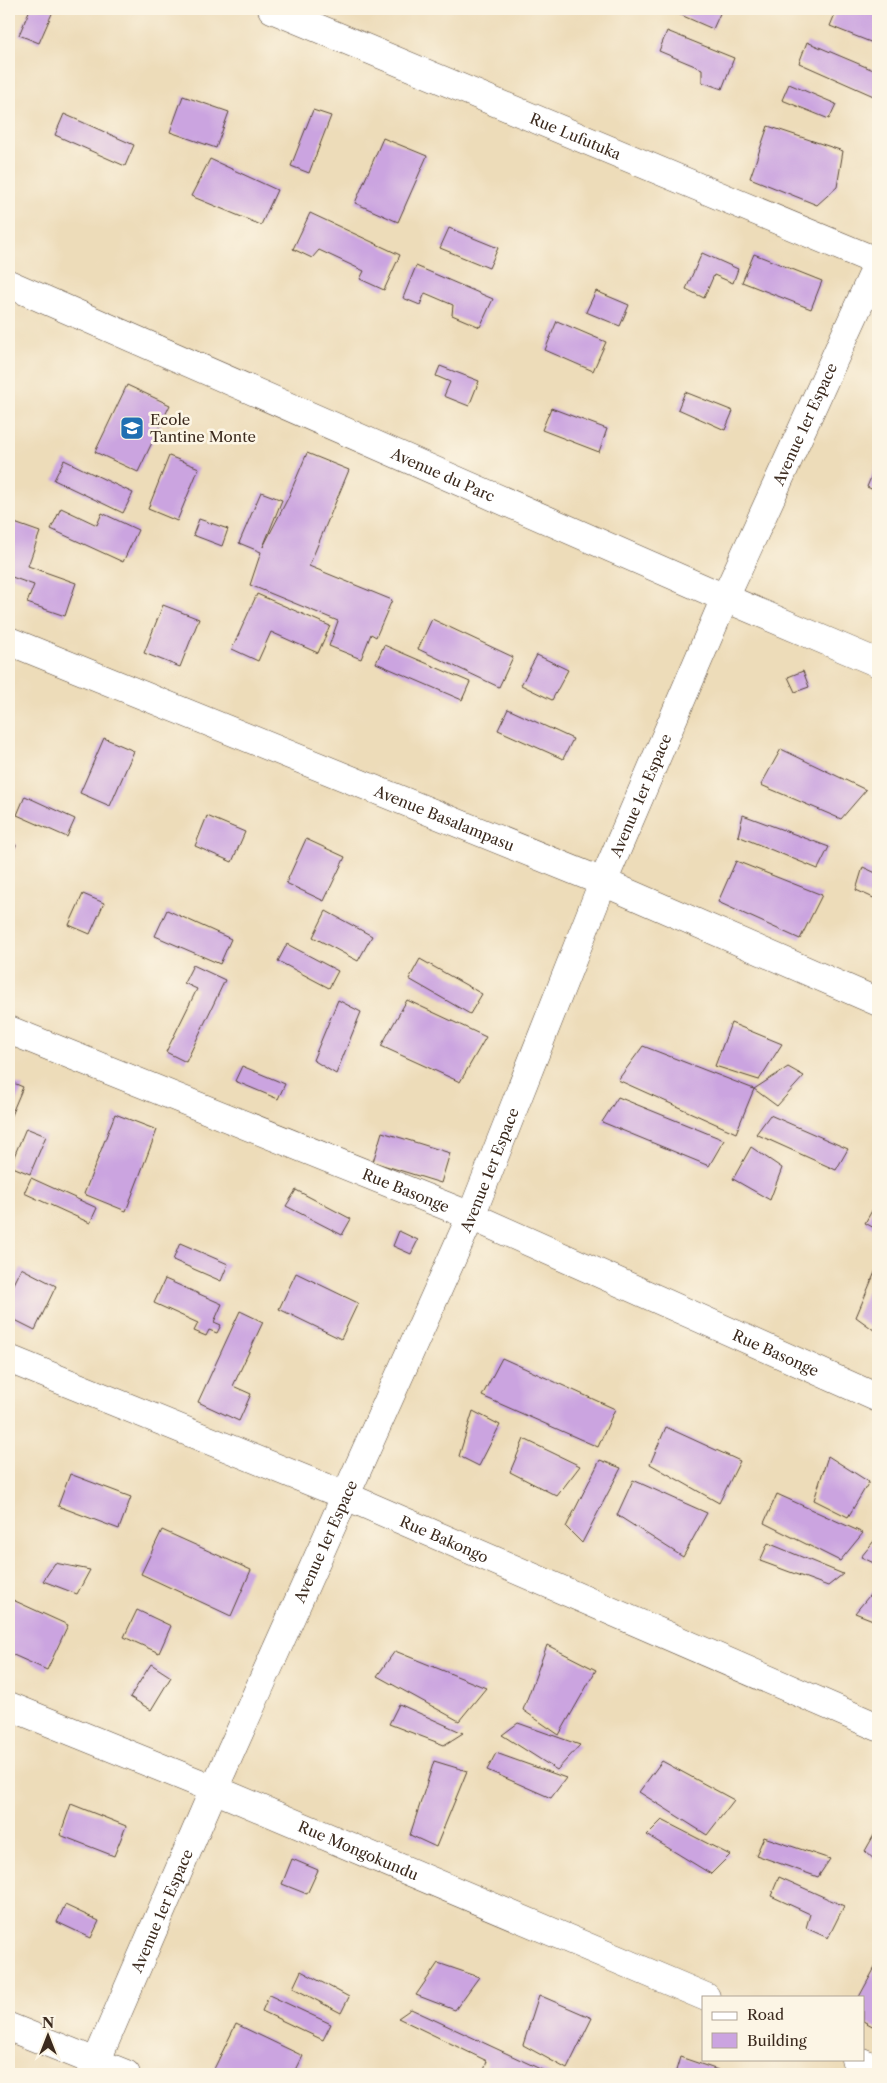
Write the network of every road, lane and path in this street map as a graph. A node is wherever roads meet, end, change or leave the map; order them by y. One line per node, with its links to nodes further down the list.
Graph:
1 (272, 9): 2 (street, Rue Lufutuka)
2 (878, 263): 4 (street, Avenue 1er Espace)
3 (9, 284): 4 (street, Avenue du Parc)
4 (725, 598): 6 (street, Avenue du Parc); 7 (street, Avenue 1er Espace)
5 (9, 641): 7 (street, Avenue Basalampasu)
6 (878, 663)
7 (603, 882): 8 (street, Avenue Basalampasu); 10 (street, Avenue 1er Espace)
8 (878, 1002)
9 (9, 1030): 10 (street, Rue Basonge)
10 (470, 1216): 12 (street, Rue Basonge); 13 (street, Avenue 1er Espace)
11 (9, 1359): 13 (street, Rue Bakongo)
12 (878, 1398)
13 (346, 1496): 15 (street, Rue Bakongo); 16 (street, Avenue 1er Espace)
14 (9, 1706): 16 (street, Rue Mongokundu)
15 (878, 1727)
16 (214, 1789): 17 (street, Rue Mongokundu); 20 (street, Avenue 1er Espace)
17 (704, 1996)
18 (9, 2027): 20 (street)
19 (857, 2060): 21 (street)
20 (94, 2068): 22 (street)
21 (878, 2069)
22 (126, 2074)

